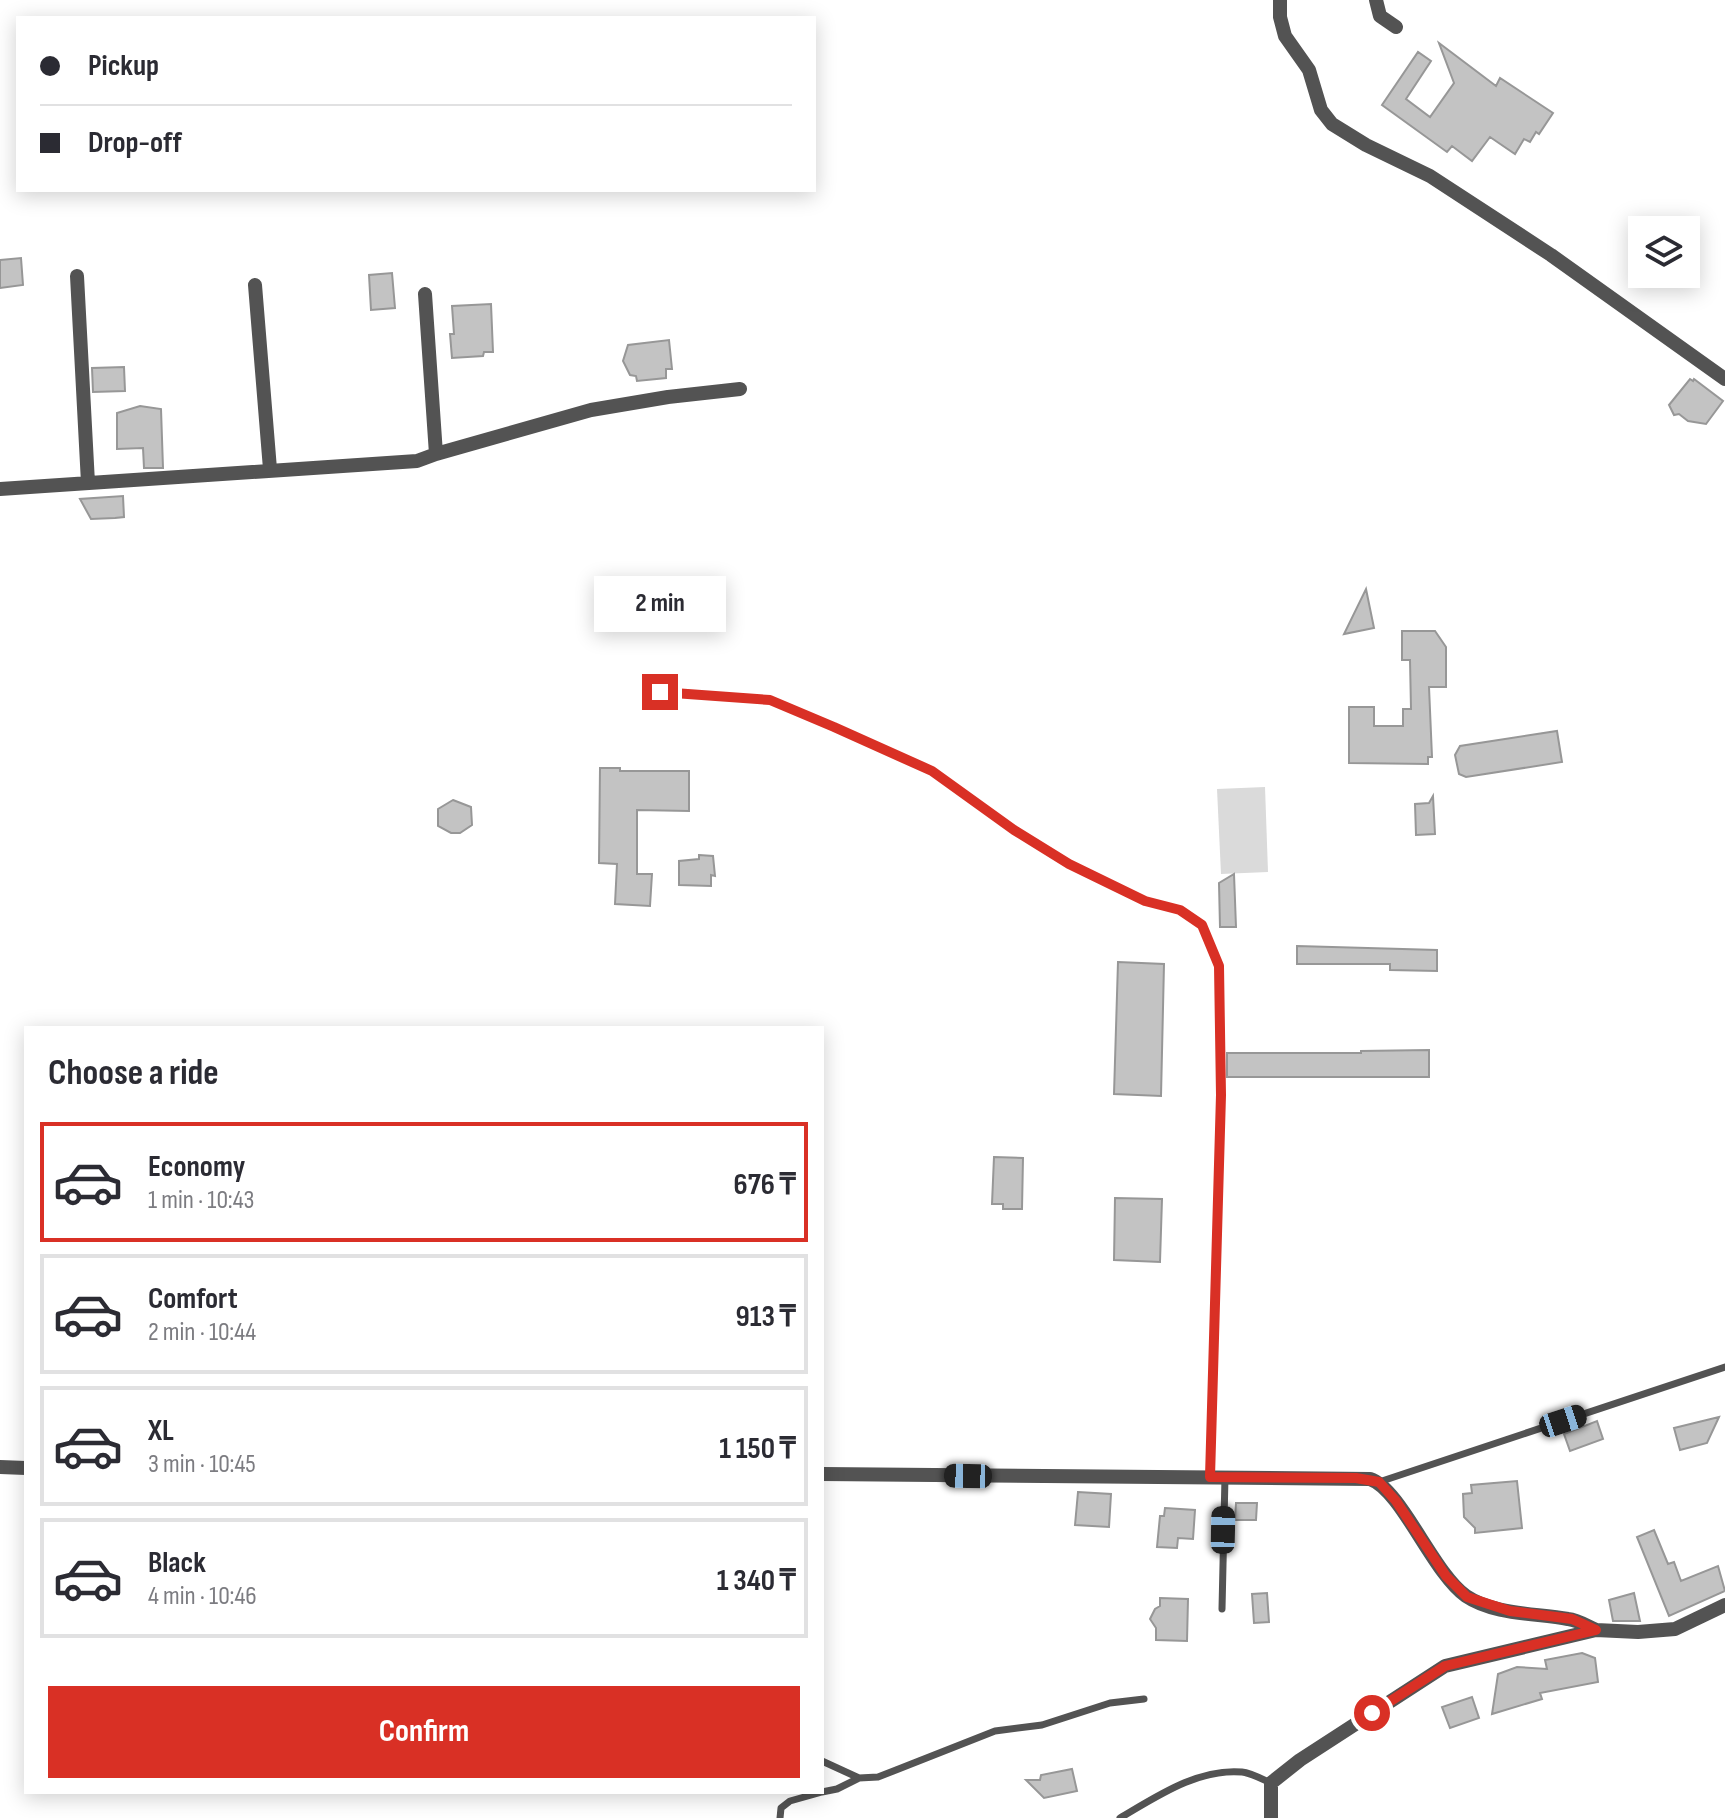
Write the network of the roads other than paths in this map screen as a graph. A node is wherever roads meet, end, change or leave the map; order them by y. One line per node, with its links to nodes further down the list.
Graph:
1 (1280, 0): 7 (street)
2 (1376, 0): 3 (street)
3 (1396, 27)
4 (77, 276): 11 (street)
5 (255, 285): 10 (street)
6 (425, 294): 9 (street)
7 (1725, 379)
8 (740, 389): 9 (street)
9 (436, 454): 10 (street)
10 (270, 469): 11 (street)
11 (88, 483): 12 (street)
12 (0, 489)
13 (660, 692): 18 (lane)
14 (1725, 1367): 19 (lane)
15 (0, 1467): 16 (street)
16 (24, 1468)
17 (824, 1474): 18 (street)
18 (1217, 1477): 19 (street); 21 (lane)
19 (1379, 1482): 22 (street)
20 (1725, 1605): 22 (street)
21 (1222, 1609)
22 (1596, 1630): 26 (street)
23 (1144, 1699): 25 (lane)
24 (824, 1762): 25 (lane)
25 (859, 1778): 27 (lane)
26 (1271, 1783): 30 (lane); 31 (street)
27 (824, 1792)
28 (815, 1794): 29 (lane)
29 (780, 1818)
30 (1120, 1818)
31 (1271, 1818)

